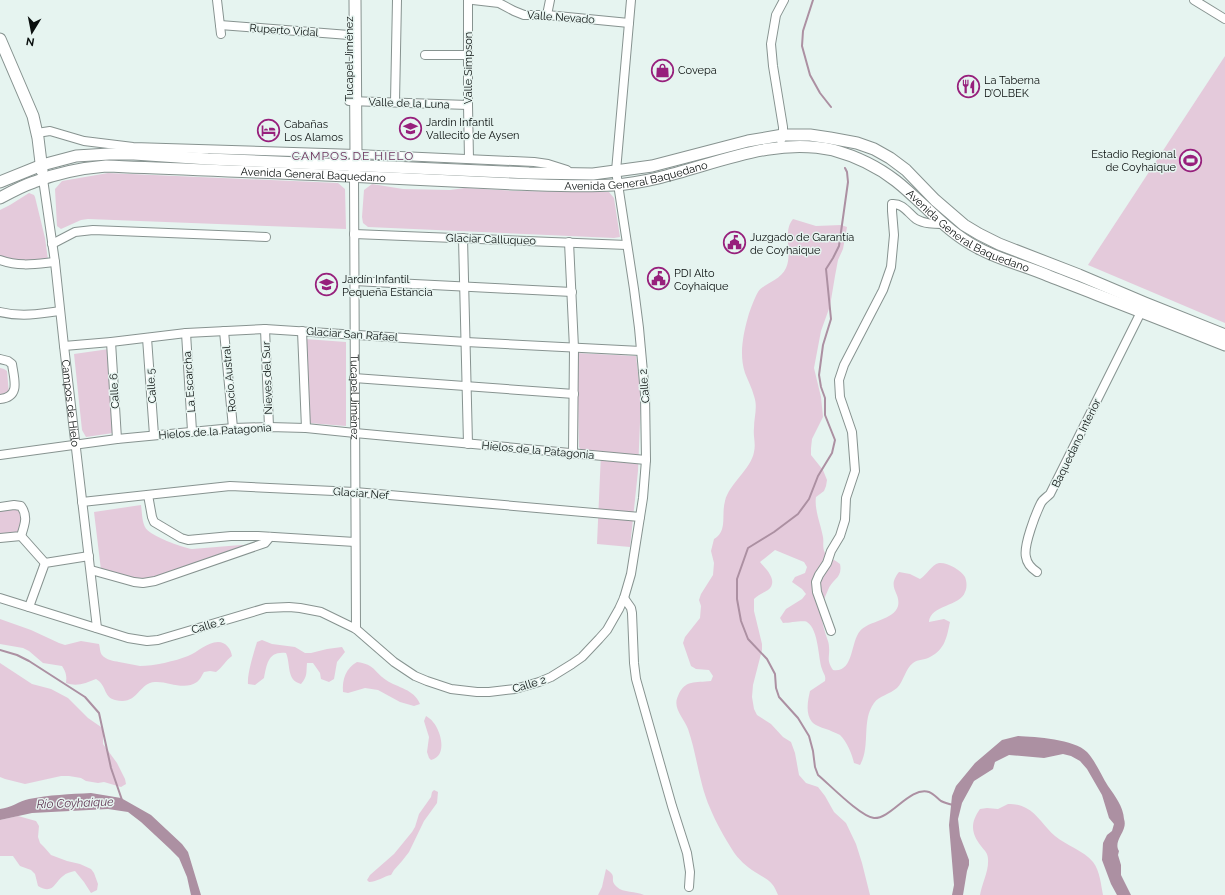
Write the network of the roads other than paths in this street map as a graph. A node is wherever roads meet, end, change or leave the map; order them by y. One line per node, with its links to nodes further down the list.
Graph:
1 (217, 0): 14 (street)
2 (348, 0): 16 (main road, Tucapel Jiménez)
3 (355, 0): 20 (main road, Tucapel Jiménez)
4 (397, 0): 21 (street)
5 (468, 0): 19 (street, Valle Simpson)
6 (473, 0): 11 (street, Valle Nevado)
7 (550, 0): 11 (street)
8 (631, 0): 13 (street, Calle 2)
9 (784, 0): 24 (street)
10 (1194, 0): 12 (street)
11 (548, 15): 13 (street, Valle Nevado)
12 (1225, 20)
13 (629, 23): 29 (street, Calle 2)
14 (220, 25): 15 (street); 16 (street, Ruperto Vidal)
15 (221, 34)
16 (349, 35): 20 (main road, Tucapel Jiménez)
17 (0, 39): 23 (main road)
18 (425, 55): 19 (street)
19 (468, 55): 22 (street, Valle Simpson)
20 (352, 101): 21 (street, Valle de la Luna); 27 (main road, Tucapel Jiménez)
21 (395, 102): 22 (street, Valle de la Luna)
22 (468, 105): 26 (street, Valle Simpson)
23 (37, 133): 27 (street, Avenida General Baquedano); 28 (main road)
24 (783, 135): 25 (street); 29 (main road, Avenida General Baquedano); 55 (main road, Avenida General Baquedano)
25 (779, 147): 33 (main road, Avenida General Baquedano); 35 (main road, Avenida General Baquedano)
26 (469, 159): 27 (street, Avenida General Baquedano); 30 (street, Avenida General Baquedano)
27 (353, 162): 28 (main road, Avenida General Baquedano); 30 (main road, Avenida General Baquedano); 31 (main road, Avenida General Baquedano); 33 (main road, Avenida General Baquedano); 36 (street, Tucapel Jiménez)
28 (42, 165): 31 (main road); 32 (main road, Avenida General Baquedano)
29 (616, 171): 30 (main road, Avenida General Baquedano); 33 (street, Calle 2)
30 (593, 174)
31 (43, 179): 34 (main road, Avenida General Baquedano); 40 (street, Campos de Hielo)
32 (0, 182)
33 (618, 185): 41 (street, Calle 2)
34 (0, 198)
35 (943, 224): 49 (main road, Avenida General Baquedano); 98 (street)
36 (354, 234): 38 (street, Glaciar Calluqueo); 44 (street, Tucapel Jiménez)
37 (266, 237): 40 (street)
38 (464, 238): 39 (street, Glaciar Calluqueo); 45 (street)
39 (569, 242): 41 (street, Glaciar Calluqueo); 46 (street)
40 (52, 244): 43 (street, Campos de Hielo)
41 (627, 245): 62 (street, Calle 2)
42 (0, 260): 43 (street)
43 (55, 262): 47 (street, Campos de Hielo)
44 (354, 281): 45 (street); 54 (street, Tucapel Jiménez)
45 (464, 286): 46 (street); 58 (street)
46 (572, 292): 61 (street)
47 (60, 311): 48 (street); 60 (street, Campos de Hielo)
48 (0, 312)
49 (1141, 312): 59 (main road, Avenida General Baquedano); 92 (street, Baquedano Interior)
50 (265, 329): 51 (street, Glaciar San Rafael); 52 (street, Glaciar San Rafael); 68 (street, Nieves del Sur)
51 (224, 331): 53 (street, Glaciar San Rafael); 69 (street, Rocío Austral)
52 (302, 331): 54 (street, Glaciar San Rafael); 70 (street)
53 (186, 333): 56 (street, Glaciar San Rafael); 71 (street, La Escarcha)
54 (354, 335): 58 (street, Glaciar San Rafael); 64 (street, Tucapel Jiménez)
55 (1225, 335)
56 (147, 338): 57 (street, Glaciar San Rafael); 73 (street, Calle 5)
57 (111, 342): 60 (street, Glaciar San Rafael); 74 (street, Calle 6)
58 (466, 342): 61 (street, Glaciar San Rafael); 65 (street)
59 (1225, 344)
60 (64, 346): 76 (street, Campos de Hielo)
61 (574, 348): 62 (street, Glaciar San Rafael); 66 (street)
62 (640, 351): 79 (street, Calle 2)
63 (0, 359): 67 (street)
64 (354, 378): 65 (street); 72 (street, Tucapel Jiménez)
65 (467, 387): 66 (street); 75 (street)
66 (574, 394): 77 (street)
67 (0, 399)
68 (269, 427): 69 (street, Hielos de la Patagonia); 70 (street, Hielos de la Patagonia)
69 (233, 428): 71 (street, Hielos de la Patagonia)
70 (306, 428): 72 (street, Hielos de la Patagonia)
71 (192, 432): 73 (street, Hielos de la Patagonia)
72 (355, 433): 75 (street, Hielos de la Patagonia); 80 (street, Tucapel Jiménez)
73 (154, 435): 74 (street, Hielos de la Patagonia)
74 (117, 439): 76 (street, Hielos de la Patagonia)
75 (468, 444): 77 (street, Hielos de la Patagonia)
76 (75, 445): 78 (street, Hielos de la Patagonia); 82 (street, Campos de Hielo)
77 (573, 453): 79 (street, Hielos de la Patagonia)
78 (0, 455)
79 (646, 460): 84 (street, Calle 2)
80 (355, 492): 81 (street, Glaciar Nef); 84 (street, Glaciar Nef); 88 (street, Tucapel Jiménez)
81 (148, 495): 82 (street, Glaciar Nef); 86 (street)
82 (82, 502): 89 (street, Campos de Hielo)
83 (0, 507): 85 (street)
84 (640, 517): 94 (street, Calle 2)
85 (21, 536): 87 (street); 90 (street)
86 (270, 537): 88 (street); 91 (street)
87 (0, 538)
88 (355, 542): 97 (street, Tucapel Jiménez)
89 (89, 556): 90 (street); 91 (street, Campos de Hielo)
90 (45, 563): 95 (street)
91 (91, 570): 96 (street, Campos de Hielo)
92 (1037, 572)
93 (0, 598): 95 (street, Calle 2)
94 (624, 598): 97 (street, Calle 2); 99 (street)
95 (29, 607): 96 (street, Calle 2)
96 (97, 628): 97 (street, Calle 2)
97 (356, 629)
98 (831, 631)
99 (689, 887)

